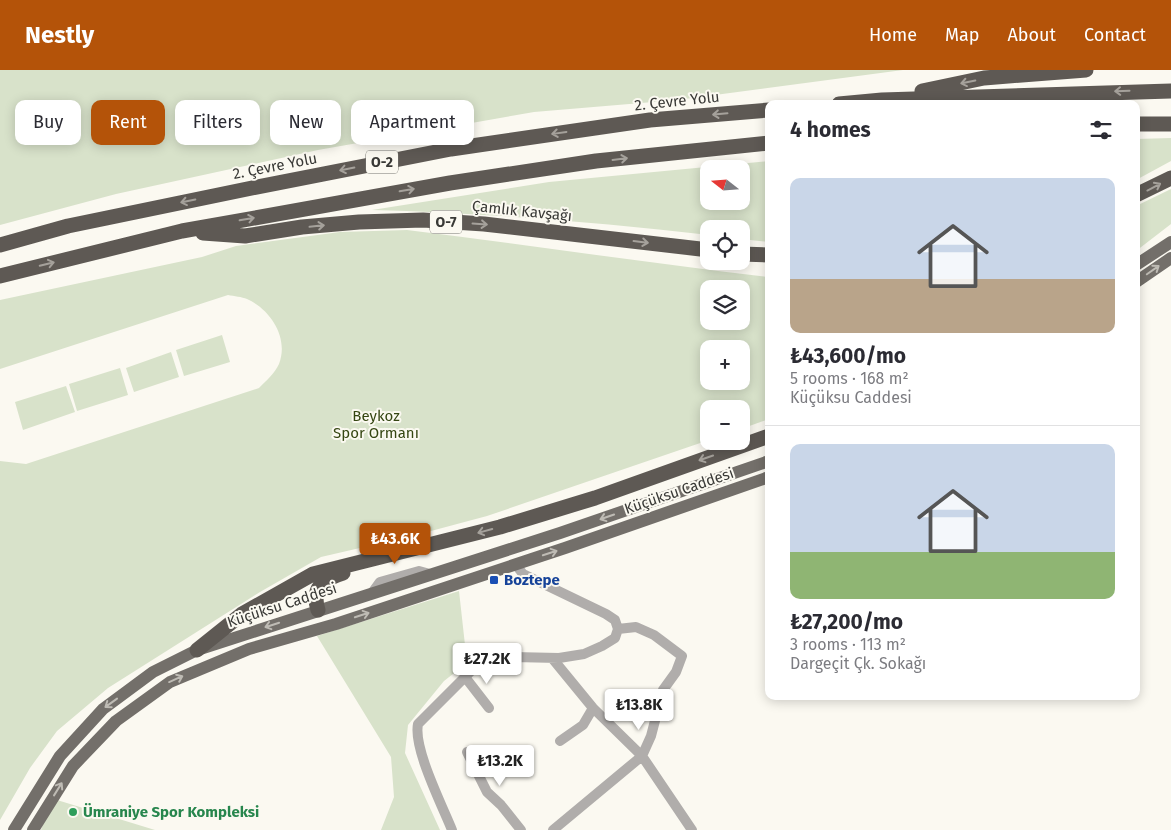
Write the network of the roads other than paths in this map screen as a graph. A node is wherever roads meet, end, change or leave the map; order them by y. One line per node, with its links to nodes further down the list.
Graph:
1 (1086, 70): 3 (highway, one-way to 3)
2 (1171, 91): 3 (highway, one-way to 3)
3 (882, 100)
4 (765, 110): 12 (highway, 2. Çevre Yolu / O-2, one-way to 12)
5 (1140, 124): 6 (highway)
6 (1171, 124)
7 (765, 143): 10 (highway, O-2, one-way to 7)
8 (1171, 178): 9 (highway, one-way to 8)
9 (1140, 193)
10 (182, 231): 13 (highway, Çamlık Kavşağı / O-7, one-way to 13); 20 (highway, O-2, one-way to 10)
11 (1171, 242): 19 (main road)
12 (0, 245)
13 (700, 249)
14 (750, 254): 16 (highway)
15 (750, 255): 18 (highway)
16 (765, 255)
17 (1171, 258): 21 (main road, one-way to 17)
18 (765, 259)
19 (1140, 262)
20 (0, 276)
21 (1140, 279)
22 (765, 437): 25 (highway, one-way to 25)
23 (765, 462): 26 (main road, Küçüksu Caddesi, one-way to 26)
24 (765, 478): 27 (main road, Küçüksu Caddesi, one-way to 24)
25 (438, 543): 28 (highway); 31 (highway)
26 (510, 549): 27 (main road); 28 (main road, Küçüksu Caddesi)
27 (516, 565): 29 (main road, Küçüksu Caddesi, one-way to 27); 30 (street)
28 (318, 610): 29 (main road); 31 (main road, Küçüksu Caddesi, one-way to 31)
29 (336, 624): 39 (main road, Küçüksu Caddesi, one-way to 29)
30 (618, 629): 32 (street); 40 (street)
31 (197, 650): 37 (main road, Küçüksu Caddesi, one-way to 37)
32 (552, 658): 33 (street); 35 (street)
33 (465, 677): 34 (street); 45 (street)
34 (489, 708)
35 (593, 708): 36 (street); 40 (street)
36 (560, 741)
37 (71, 744): 39 (main road); 43 (main road, Küçüksu Caddesi)
38 (468, 752): 46 (street)
39 (85, 753): 44 (main road, Küçüksu Caddesi, one-way to 39)
40 (642, 756): 41 (street); 42 (street)
41 (565, 826): 47 (street)
42 (689, 826): 48 (street)
43 (14, 830)
44 (32, 830)
45 (452, 830)
46 (521, 830)
47 (552, 830)
48 (678, 830)

